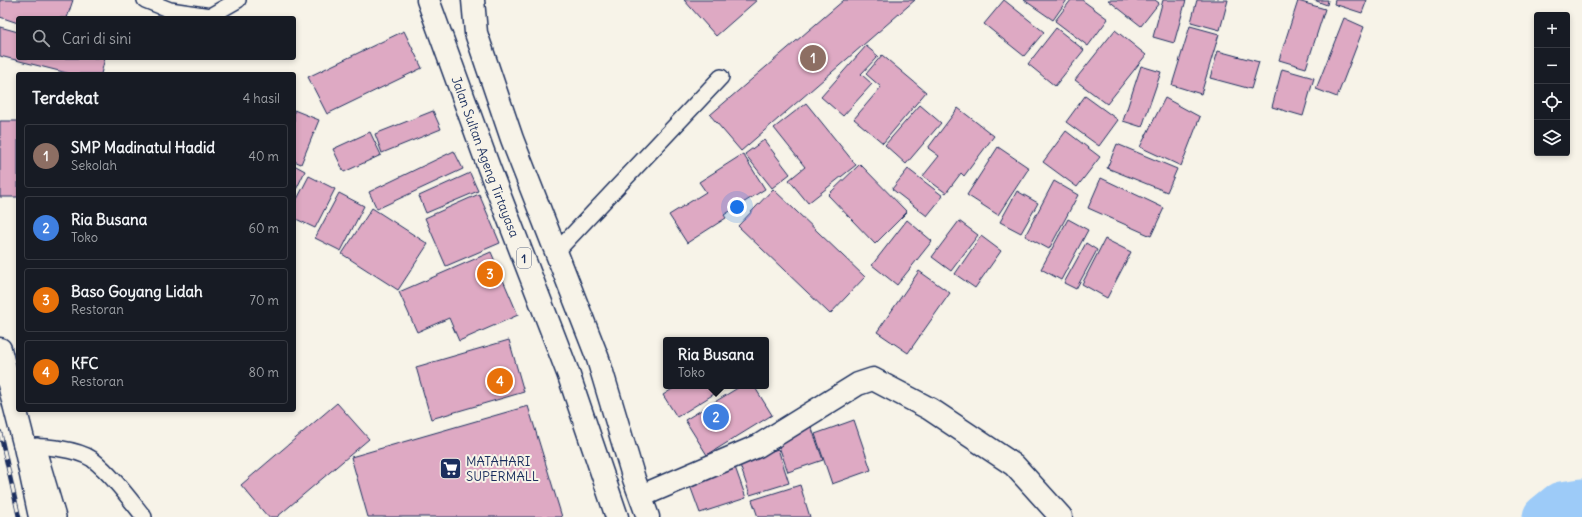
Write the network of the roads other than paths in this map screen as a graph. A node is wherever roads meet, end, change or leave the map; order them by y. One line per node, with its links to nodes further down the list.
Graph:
1 (145, 0): 2 (lane)
2 (238, 0)
3 (428, 0): 15 (main road, Jalan Sultan Ageng Tirtayasa / 1)
4 (473, 0): 6 (main road)
5 (721, 76): 6 (lane)
6 (556, 252): 11 (main road)
7 (0, 349): 8 (main road)
8 (16, 399)
9 (20, 412): 10 (main road)
10 (31, 446): 12 (main road); 13 (lane); 14 (lane)
11 (641, 496): 16 (main road); 17 (main road)
12 (40, 517)
13 (58, 517)
14 (144, 517)
15 (617, 517)
16 (648, 517)
17 (1060, 517)

